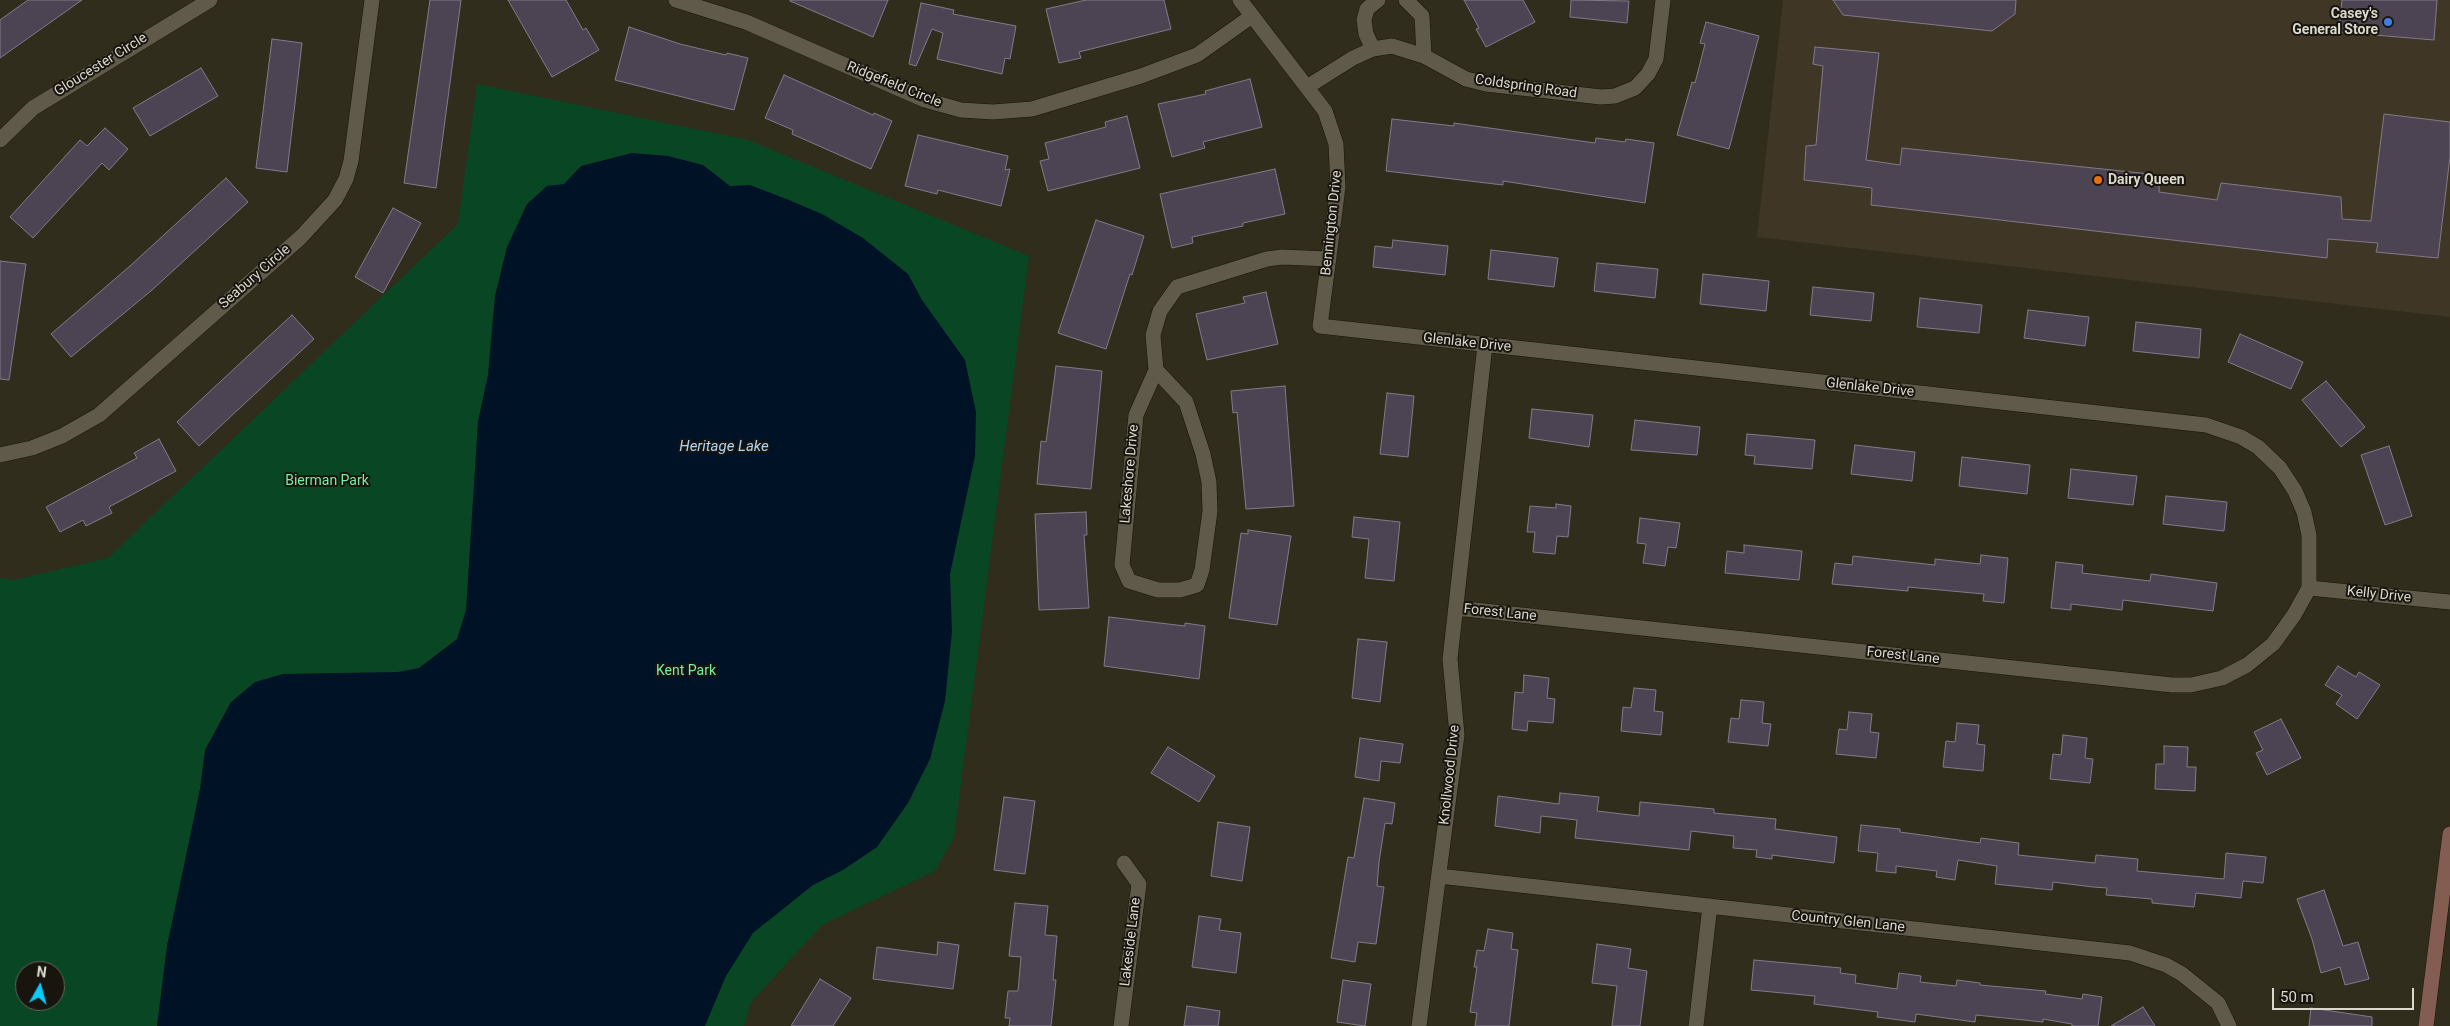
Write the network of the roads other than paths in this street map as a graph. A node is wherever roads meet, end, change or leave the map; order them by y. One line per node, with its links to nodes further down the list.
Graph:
1 (210, 0): 12 (street, Gloucester Circle)
2 (372, 0): 17 (street, Seabury Circle)
3 (676, 0): 8 (street, Ridgefield Circle)
4 (1240, 0): 8 (street, Bennington Drive)
5 (1378, 0): 9 (street)
6 (1406, 0): 10 (street)
7 (1663, 0): 10 (street, Coldspring Road)
8 (1252, 16): 11 (street, Bennington Drive)
9 (1373, 49): 10 (street, Coldspring Road); 11 (street, Coldspring Road)
10 (1424, 56)
11 (1307, 87): 13 (street, Bennington Drive)
12 (0, 140)
13 (1329, 258): 14 (street, Bennington Drive); 16 (street)
14 (1320, 326): 15 (street, Glenlake Drive)
15 (1485, 345): 18 (street, Glenlake Drive); 20 (street, Knollwood Drive)
16 (1156, 370): 16 (street, Lakeshore Drive)
17 (0, 455)
18 (2309, 588): 19 (street, Kelly Drive); 20 (street, Forest Lane)
19 (2450, 602)
20 (1456, 608): 23 (street, Knollwood Drive)
21 (2450, 834): 29 (main road)
22 (1124, 863): 25 (street, Lakeside Lane)
23 (1439, 876): 24 (street, Country Glen Lane); 26 (street, Knollwood Drive)
24 (1710, 906): 27 (street); 28 (street, Country Glen Lane)
25 (1121, 1026)
26 (1419, 1026)
27 (1696, 1026)
28 (2229, 1026)
29 (2426, 1026)

